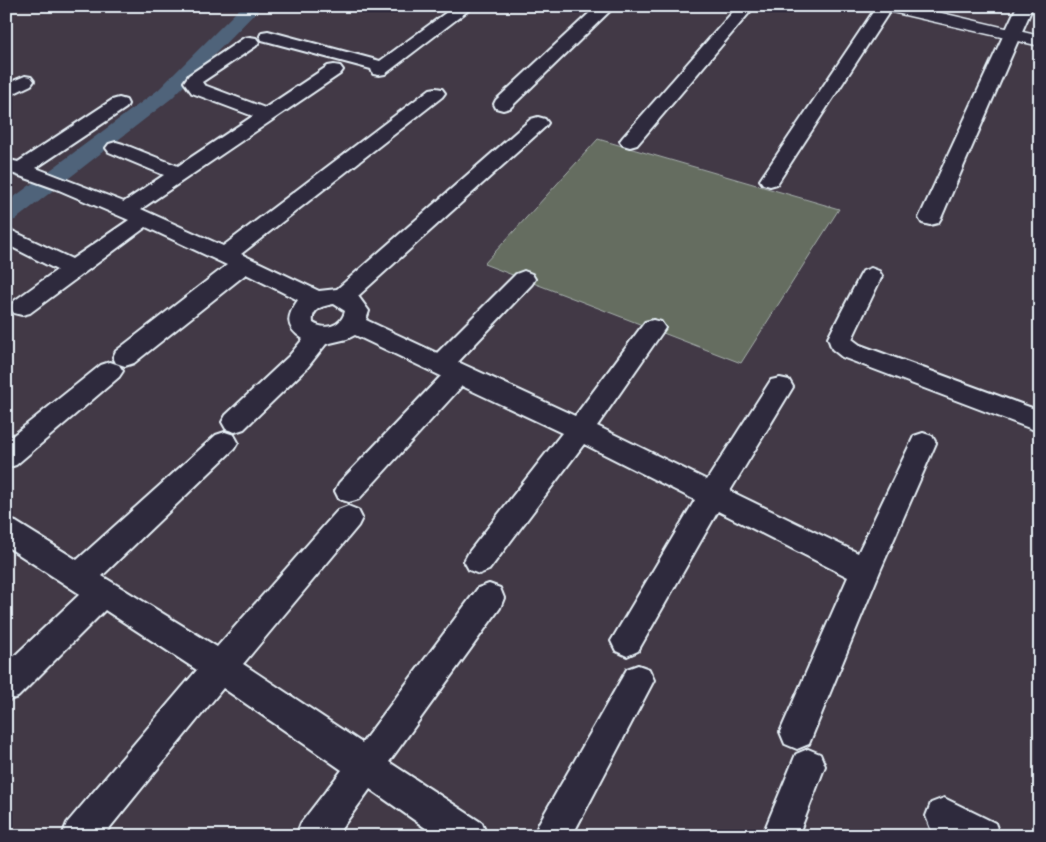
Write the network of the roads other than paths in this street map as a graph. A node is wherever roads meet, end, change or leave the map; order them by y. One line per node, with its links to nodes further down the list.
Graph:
1 (466, 6): 8 (street)
2 (607, 6): 16 (street)
3 (747, 6): 19 (street)
4 (885, 6): 24 (street)
5 (889, 6): 7 (street)
6 (1024, 6): 7 (street)
7 (1012, 35): 9 (street); 26 (street)
8 (268, 36)
9 (1040, 41)
10 (250, 42): 17 (street)
11 (334, 70): 17 (street)
12 (25, 81): 13 (street)
13 (6, 92)
14 (436, 93): 28 (street)
15 (119, 104): 21 (street)
16 (503, 104)
17 (267, 115): 22 (street)
18 (538, 123): 32 (street)
19 (630, 141)
20 (116, 148): 22 (street)
21 (14, 167): 23 (street)
22 (179, 174): 25 (street)
23 (51, 179): 25 (street)
24 (770, 180)
25 (136, 214): 28 (street); 29 (street)
26 (930, 218)
27 (6, 235): 29 (street)
28 (235, 259): 33 (street); 43 (street)
29 (73, 269): 34 (street)
30 (871, 276): 40 (street)
31 (524, 279): 38 (street)
32 (342, 297): 33 (street); 35 (street)
33 (316, 299): 37 (street)
34 (12, 313)
35 (353, 324): 37 (street); 38 (street)
36 (653, 328): 41 (street)
37 (319, 336): 48 (street)
38 (450, 368): 41 (street); 51 (street)
39 (780, 387): 44 (street)
40 (1040, 422)
41 (580, 430): 44 (street); 46 (street)
42 (923, 443): 47 (street)
43 (6, 457)
44 (712, 496): 47 (street); 50 (street)
45 (6, 531): 48 (street)
46 (479, 561)
47 (865, 571): 54 (street)
48 (92, 584): 51 (street); 53 (street)
49 (489, 598): 55 (street)
50 (627, 641)
51 (220, 667): 55 (street); 58 (street)
52 (638, 680): 61 (street)
53 (6, 686)
54 (797, 732)
55 (365, 764): 59 (street); 60 (street)
56 (808, 766): 62 (street)
57 (944, 816): 63 (street)
58 (80, 836)
59 (314, 836)
60 (469, 836)
61 (552, 836)
62 (780, 836)
63 (982, 836)

